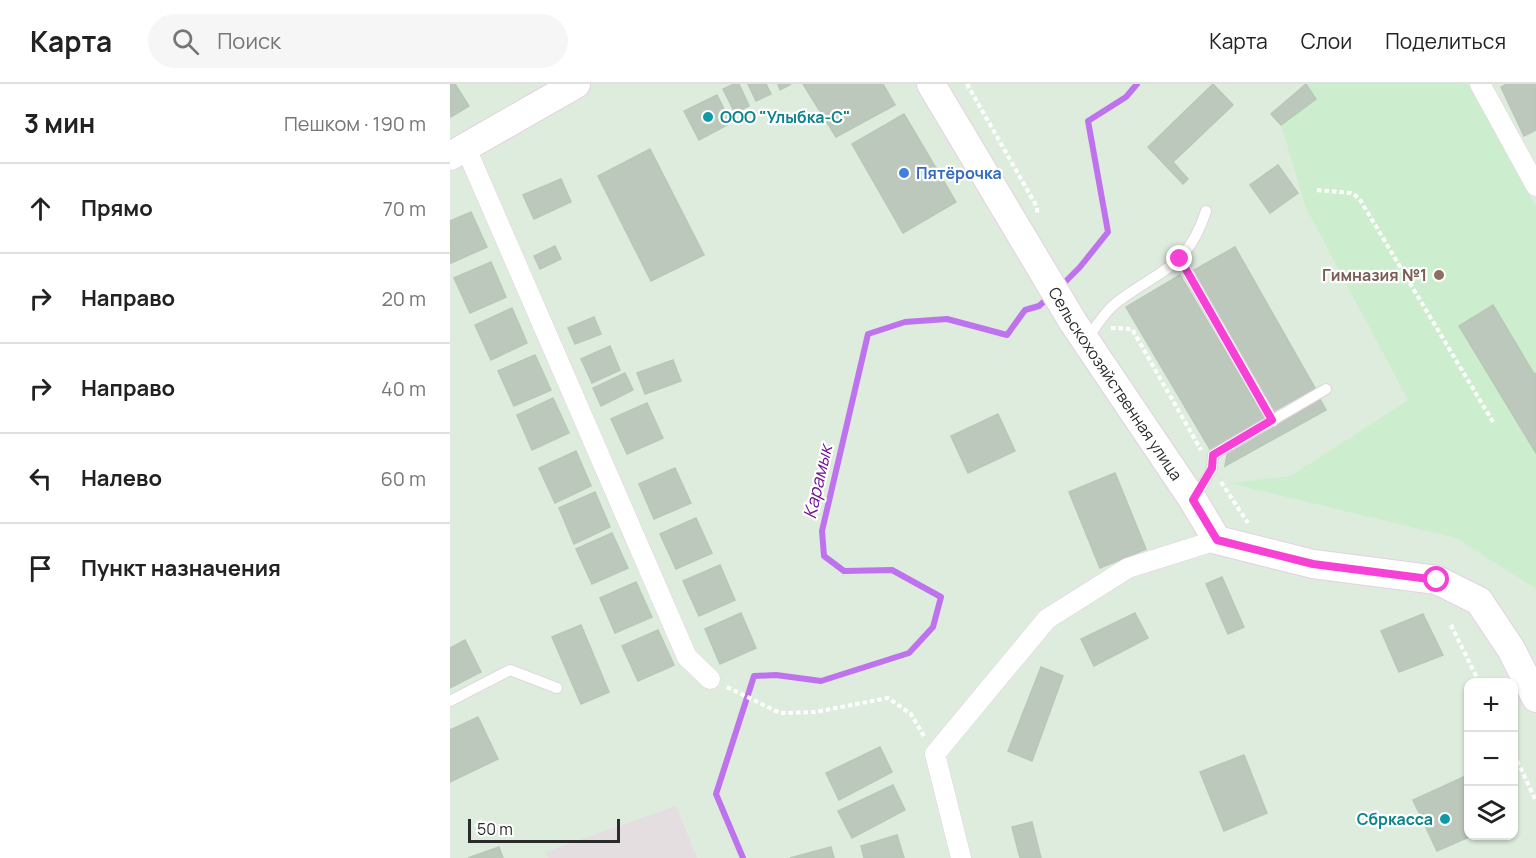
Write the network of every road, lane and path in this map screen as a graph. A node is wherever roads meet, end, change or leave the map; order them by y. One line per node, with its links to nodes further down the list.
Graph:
1 (576, 84): 4 (main road)
2 (931, 84): 9 (main road, Сельскохозяйственная улица)
3 (1480, 84): 5 (street)
4 (458, 151): 17 (street)
5 (1536, 186)
6 (1317, 190): 12 (path)
7 (1206, 212): 8 (lane)
8 (1180, 259): 9 (lane); 11 (lane)
9 (1079, 332): 13 (main road, Сельскохозяйственная улица)
10 (1326, 389): 11 (lane)
11 (1272, 420): 13 (lane)
12 (1493, 422)
13 (1193, 500): 14 (main road, Сельскохозяйственная улица)
14 (1217, 540): 19 (main road); 21 (street)
15 (1451, 625): 16 (path)
16 (1477, 678)
17 (710, 679): 21 (path)
18 (557, 688): 20 (lane)
19 (1536, 698)
20 (450, 700)
21 (935, 754): 24 (street)
22 (1518, 763): 23 (path)
23 (1536, 801)
24 (961, 858)

